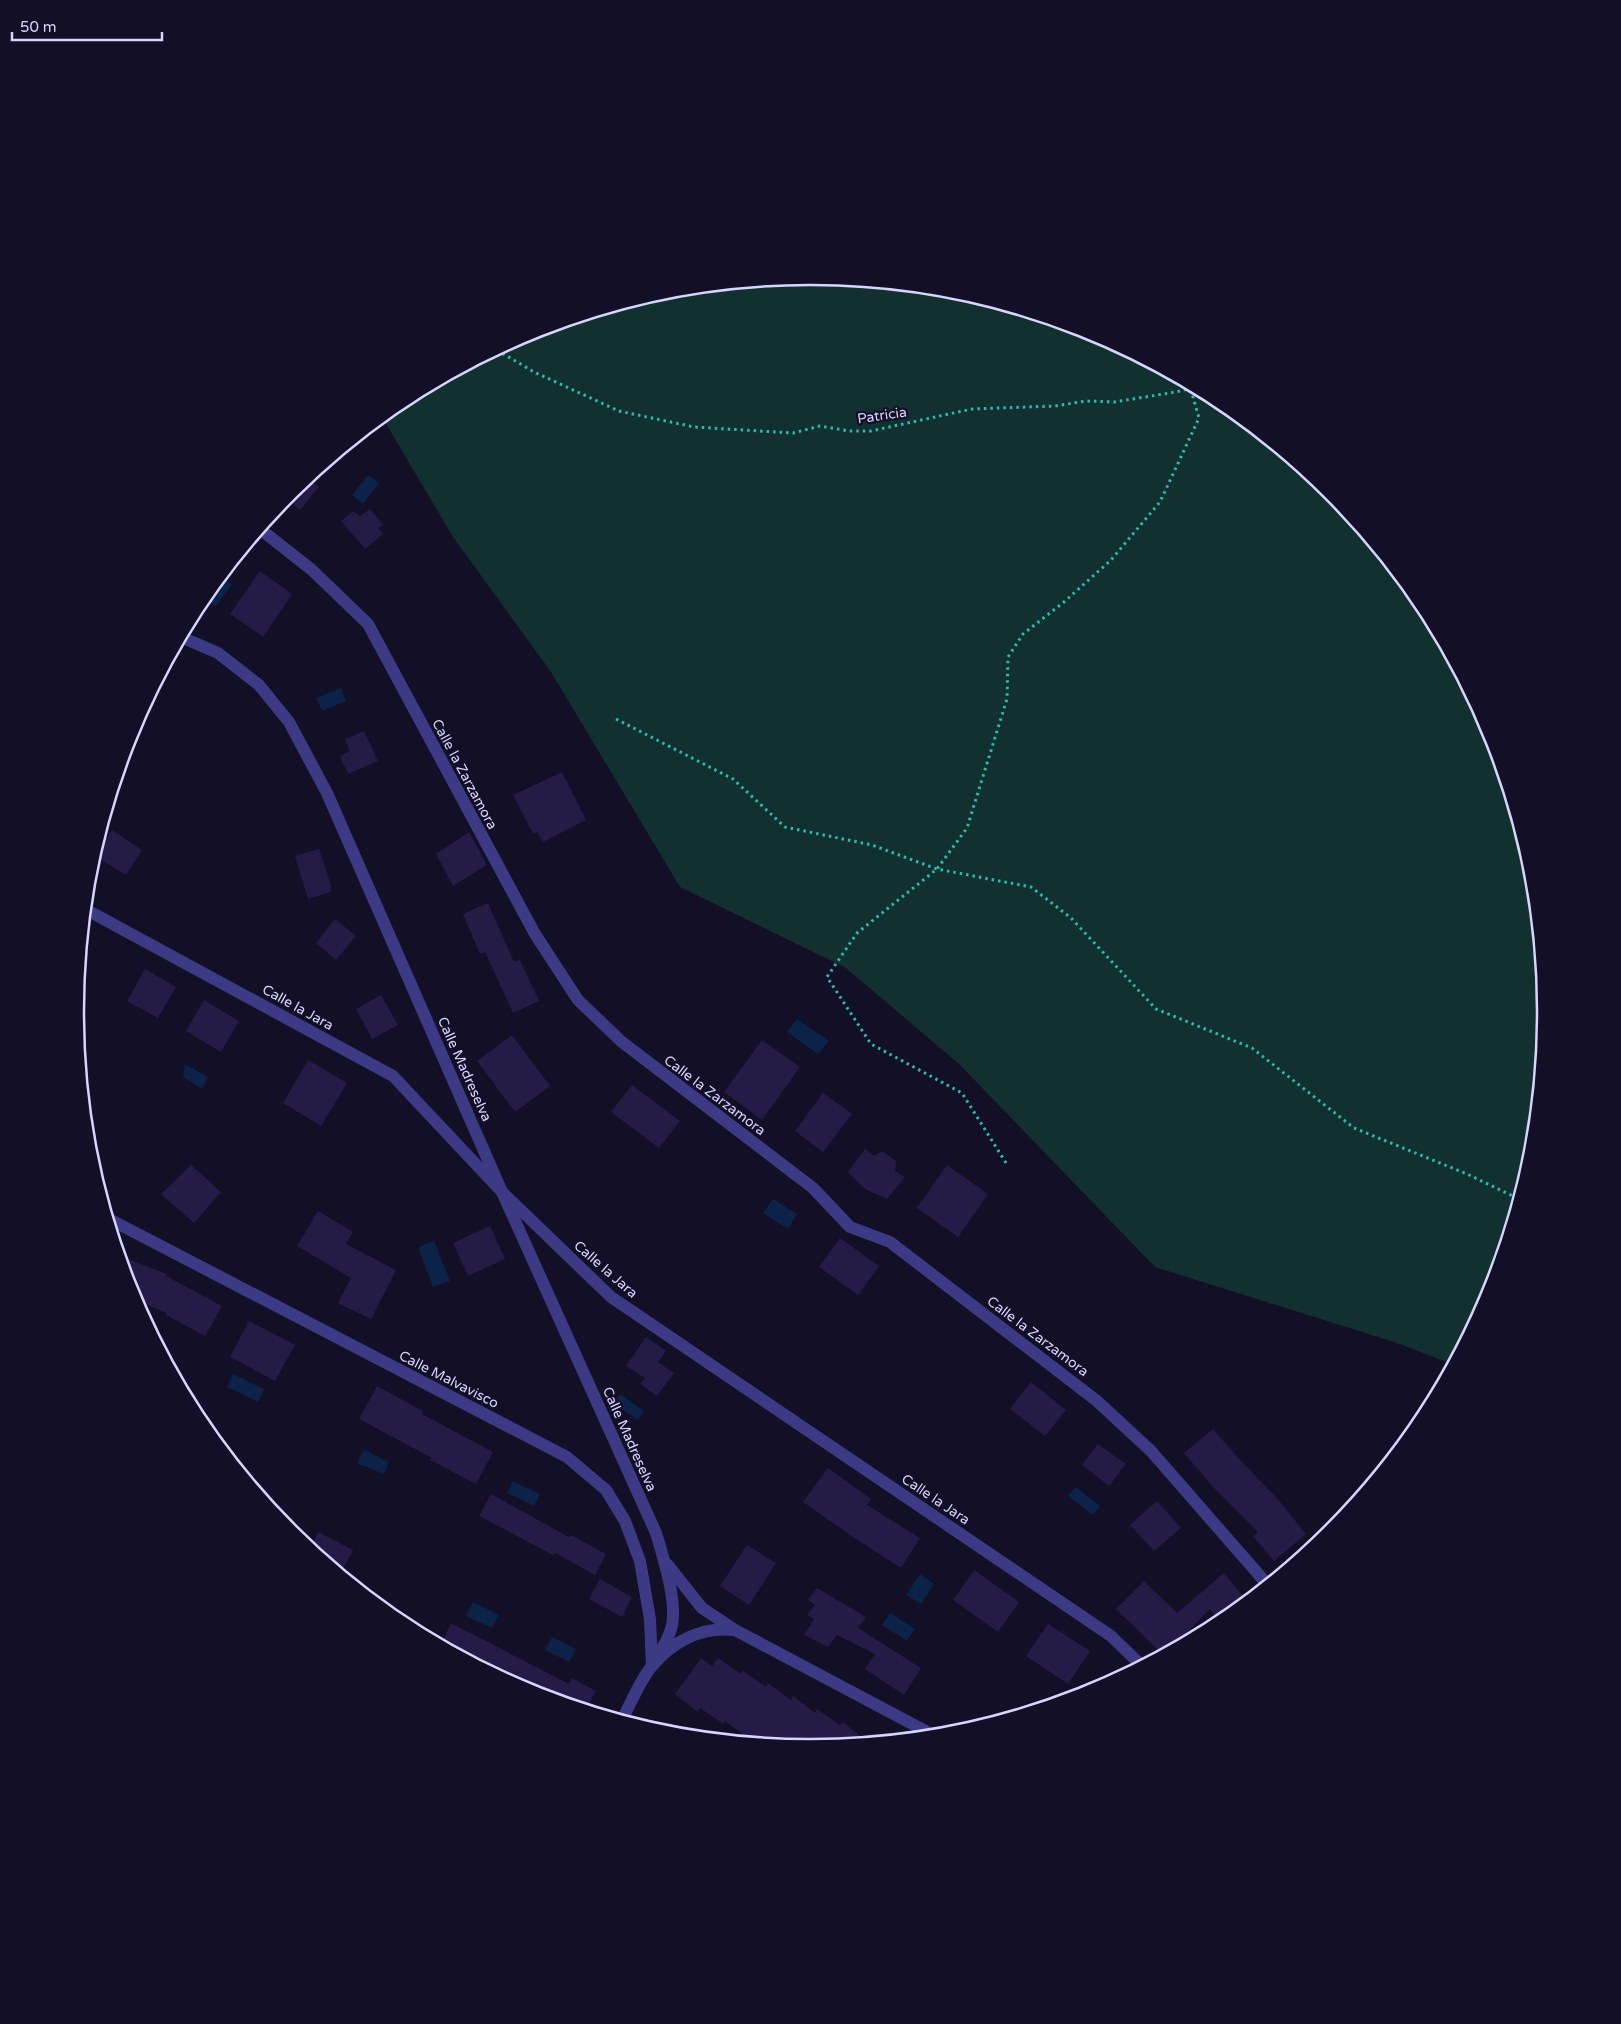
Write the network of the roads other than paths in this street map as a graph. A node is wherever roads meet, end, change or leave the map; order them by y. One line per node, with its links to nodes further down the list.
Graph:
1 (264, 533): 7 (street, Calle la Zarzamora)
2 (187, 640): 4 (street, Calle Madreselva)
3 (91, 912): 4 (street, Calle la Jara)
4 (502, 1192): 6 (street, Calle Madreselva); 9 (street, Calle la Jara)
5 (116, 1224): 10 (street, Calle Malvavisco)
6 (663, 1559): 8 (street, Calle Madreselva); 10 (street, Calle Madreselva)
7 (1264, 1580)
8 (735, 1630): 10 (street); 12 (street, Calle Madreselva)
9 (1138, 1661)
10 (652, 1666): 11 (street, Calle Madreselva)
11 (625, 1715)
12 (922, 1730)

